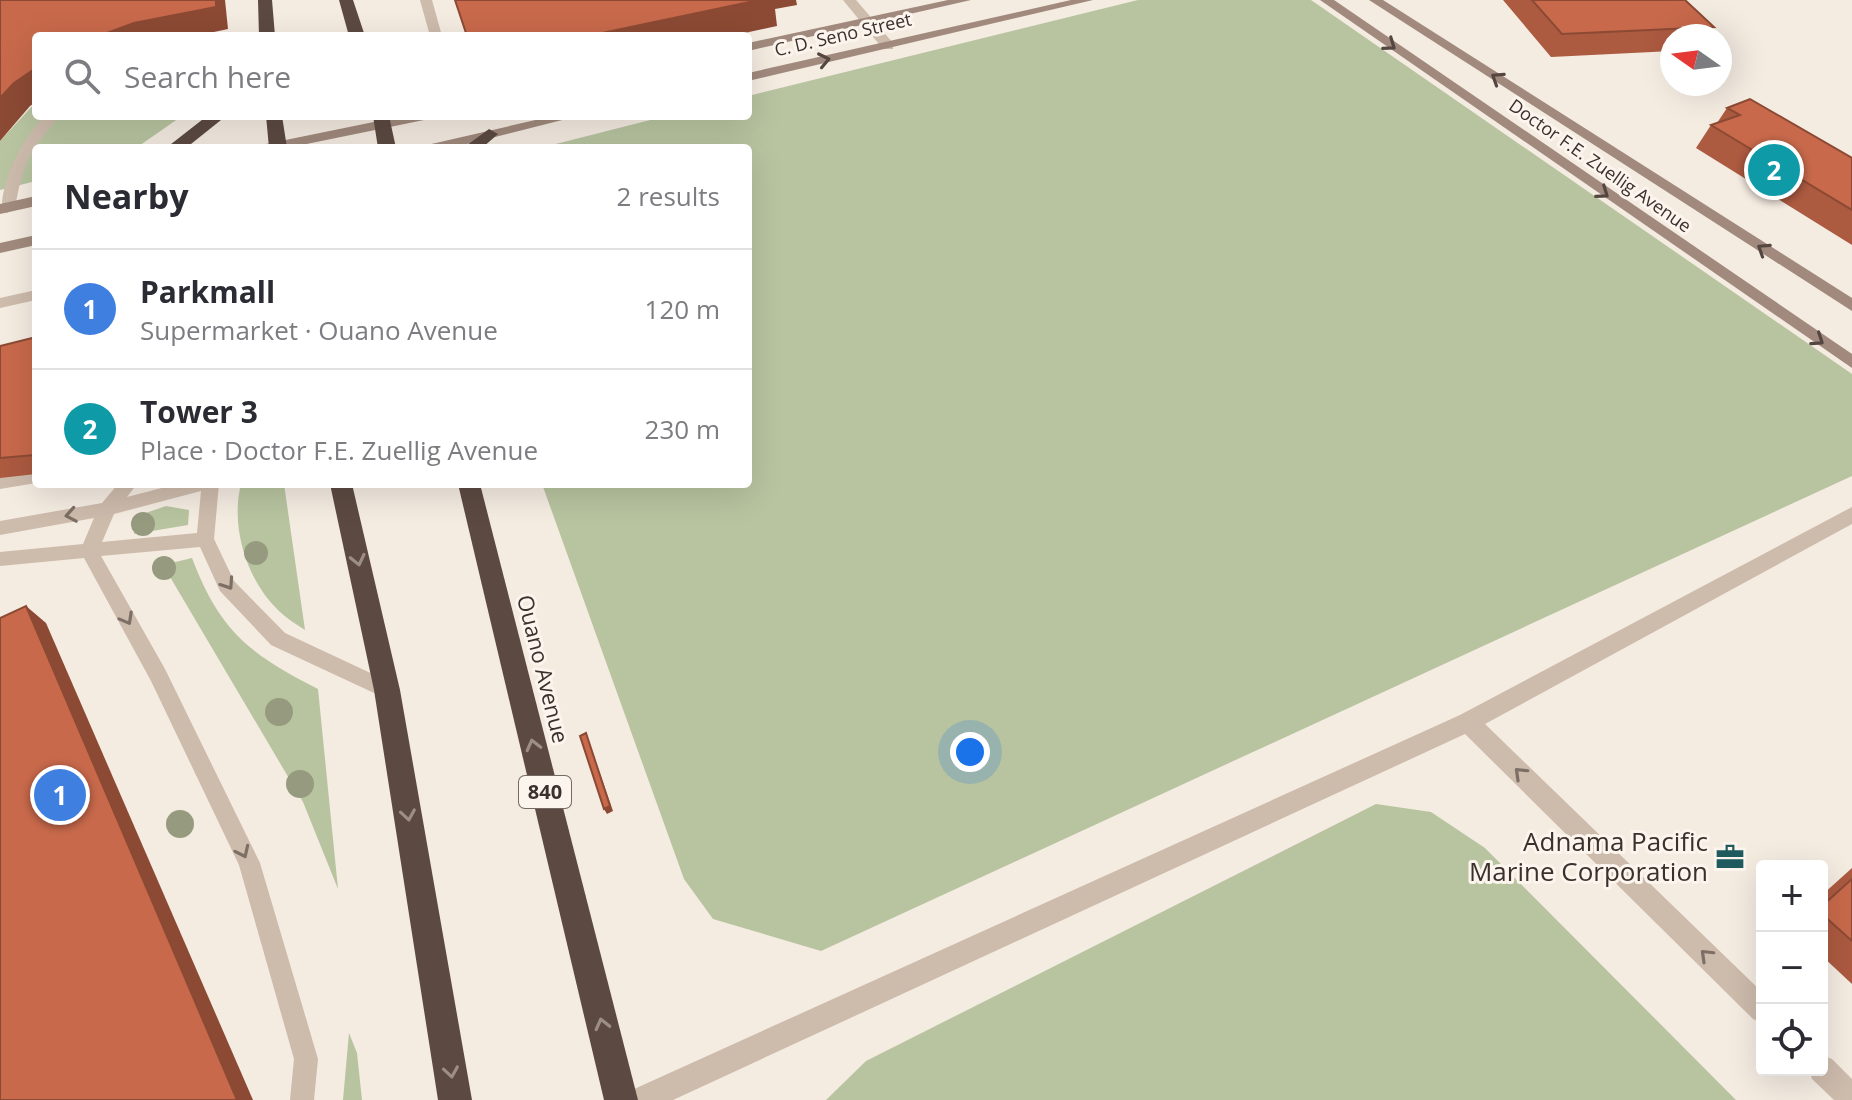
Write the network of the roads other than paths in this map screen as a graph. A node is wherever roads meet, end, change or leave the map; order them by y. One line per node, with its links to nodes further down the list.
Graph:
1 (265, 0): 10 (highway)
2 (346, 0): 11 (highway)
3 (426, 0): 12 (lane)
4 (849, 0): 9 (street)
5 (965, 0): 9 (street, C. D. Seno Street)
6 (1087, 0): 14 (street, C. D. Seno Street)
7 (1326, 0): 35 (street, Doctor F.E. Zuellig Avenue, one-way to 35)
8 (1375, 0): 34 (street, Doctor F.E. Zuellig Avenue, one-way to 8)
9 (867, 22): 13 (street, C. D. Seno Street); 14 (street)
10 (267, 32)
11 (356, 32)
12 (435, 32)
13 (752, 46)
14 (888, 46): 15 (street, C. D. Seno Street, one-way to 14)
15 (752, 76)
16 (48, 120): 29 (street)
17 (213, 120): 22 (highway)
18 (274, 120): 23 (highway)
19 (382, 120): 24 (street); 25 (highway)
20 (553, 120): 21 (street)
21 (489, 134): 26 (street); 27 (highway)
22 (180, 144)
23 (274, 144)
24 (286, 144)
25 (386, 144)
26 (448, 144)
27 (477, 144)
28 (32, 202): 29 (street)
29 (4, 208)
30 (32, 241): 31 (street)
31 (0, 248)
32 (32, 296): 33 (lane)
33 (0, 303)
34 (1852, 306)
35 (1852, 362)
36 (32, 478): 37 (lane)
37 (0, 482)
38 (125, 488): 43 (lane)
39 (187, 488): 43 (lane)
40 (210, 488): 46 (lane)
41 (342, 488): 49 (highway, one-way to 49)
42 (470, 488): 56 (highway, Ouano Avenue / 840, one-way to 42)
43 (107, 509): 45 (lane, one-way to 45); 47 (lane)
44 (1852, 515): 50 (street)
45 (0, 528)
46 (205, 539): 47 (lane); 49 (lane, one-way to 49)
47 (89, 551): 48 (lane); 54 (lane, one-way to 54)
48 (0, 559)
49 (387, 690): 55 (highway, one-way to 55)
50 (1468, 722): 51 (street, one-way to 50); 57 (street)
51 (1756, 1004)
52 (1828, 1075): 53 (street)
53 (1852, 1098)
54 (302, 1100)
55 (455, 1100)
56 (621, 1100)
57 (642, 1100)

